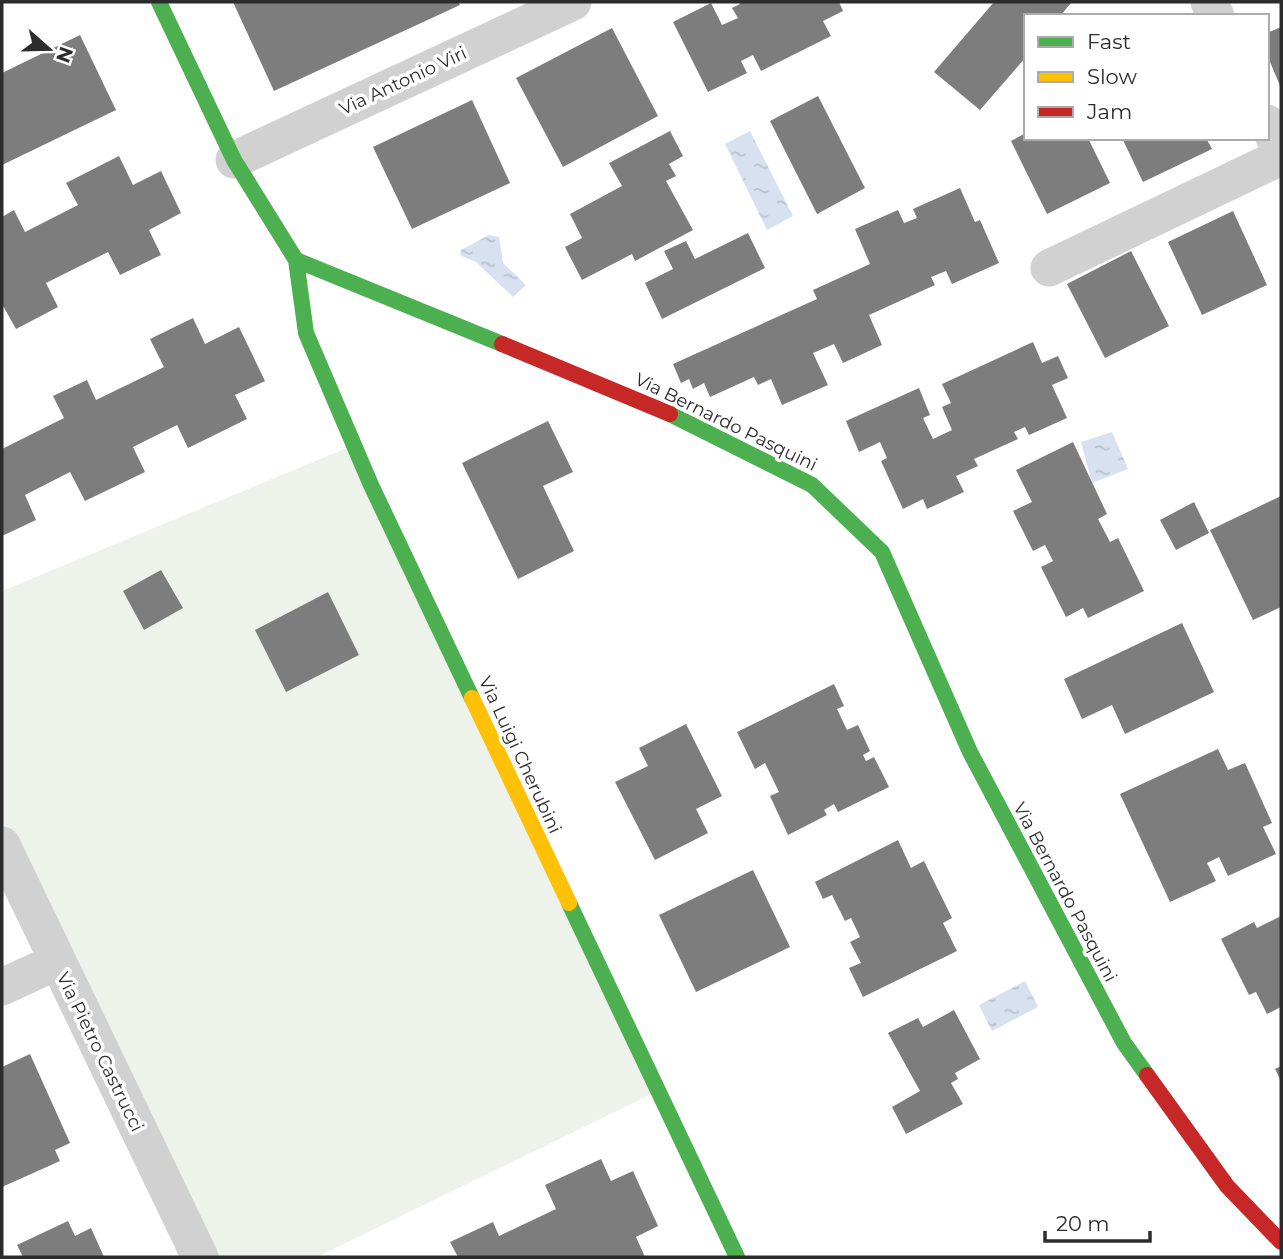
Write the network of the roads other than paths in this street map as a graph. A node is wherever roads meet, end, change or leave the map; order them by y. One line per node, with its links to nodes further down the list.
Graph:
1 (159, 2): 6 (street)
2 (573, 2): 6 (street, Via Antonio Viri)
3 (1269, 126): 4 (street)
4 (1281, 151)
5 (1281, 157): 8 (street)
6 (234, 160): 7 (street)
7 (296, 260): 12 (street, Via Bernardo Pasquini); 14 (street, Via Luigi Cherubini)
8 (1049, 268)
9 (2, 845): 10 (street, Via Pietro Castrucci)
10 (56, 962): 11 (street); 13 (street, Via Pietro Castrucci)
11 (2, 987)
12 (1281, 1242)
13 (200, 1257)
14 (737, 1257)

